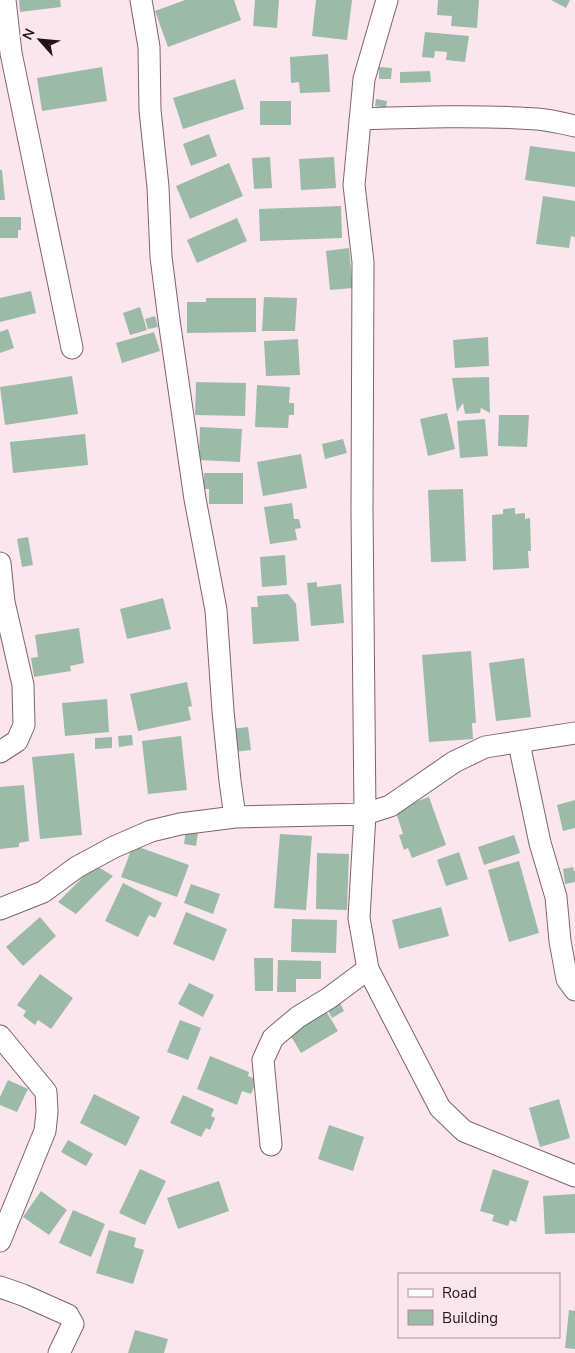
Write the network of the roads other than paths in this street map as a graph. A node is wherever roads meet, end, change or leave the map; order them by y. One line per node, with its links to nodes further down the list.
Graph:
1 (5, 0): 6 (street)
2 (141, 0): 12 (street)
3 (387, 0): 4 (street)
4 (360, 119): 5 (street); 11 (street)
5 (575, 126)
6 (72, 348)
7 (0, 563): 10 (street)
8 (575, 733): 9 (street)
9 (522, 741): 11 (street); 15 (street)
10 (0, 752)
11 (365, 814): 12 (street); 14 (street)
12 (235, 818): 13 (street)
13 (0, 909)
14 (368, 969): 17 (street); 18 (street)
15 (575, 990)
16 (0, 1036): 19 (street)
17 (271, 1145)
18 (575, 1176)
19 (0, 1242)
20 (0, 1287): 21 (street)
21 (59, 1353)

